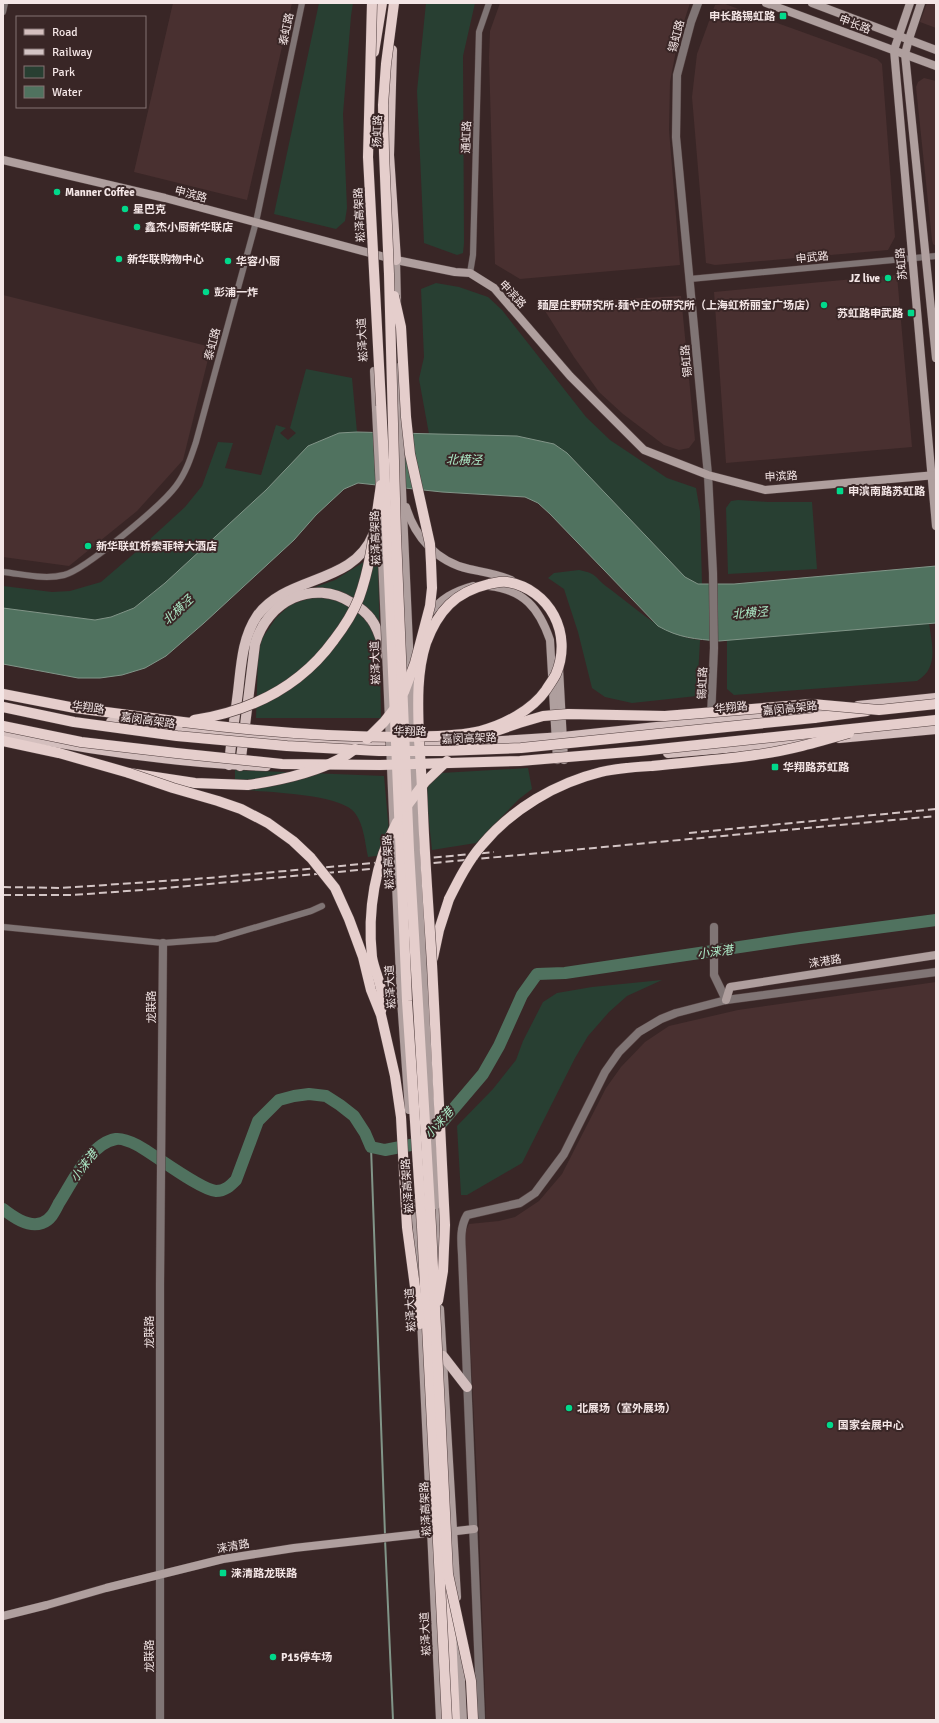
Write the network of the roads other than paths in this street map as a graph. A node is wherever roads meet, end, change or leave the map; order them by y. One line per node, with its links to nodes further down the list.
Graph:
1 (5, 3): 13 (street)
2 (302, 3): 22 (street, 泰虹路)
3 (373, 3): 20 (highway, bridge); 23 (main road, 扬虹路)
4 (382, 3): 20 (highway, 崧泽高架路, bridge)
5 (394, 3): 29 (highway, 崧泽高架路, bridge)
6 (397, 3): 27 (main road, 扬虹路)
7 (489, 3): 28 (street, 通虹路)
8 (698, 3): 30 (street, 锡虹路)
9 (766, 3): 16 (main road, 申长路)
10 (812, 3): 14 (main road, 申长路)
11 (910, 3): 14 (main road, 苏虹路)
12 (921, 3): 15 (main road)
13 (3, 12)
14 (898, 35): 15 (main road, 申长路); 16 (main road, 苏虹路)
15 (908, 39): 17 (main road, 申长路); 18 (main road)
16 (894, 50): 18 (main road, 申长路); 26 (main road, 苏虹路)
17 (936, 50)
18 (905, 54): 19 (main road, 申长路); 24 (main road)
19 (936, 66)
20 (370, 76): 32 (highway, 崧泽高架路, bridge)
21 (3, 160): 22 (main road, 申滨路)
22 (256, 222): 23 (main road, 申滨路); 38 (street, 泰虹路)
23 (369, 252): 27 (main road, 申滨路); 36 (main road, 崧泽大道, bridge)
24 (926, 256): 25 (street, 申武路); 26 (street, 申武路); 31 (main road)
25 (936, 256)
26 (912, 258): 30 (street, 申武路); 34 (main road, 苏虹路)
27 (396, 260): 28 (main road, 申滨路); 35 (main road)
28 (470, 273): 33 (main road, 申滨路)
29 (389, 274): 61 (highway, bridge); 71 (highway, 崧泽高架路, bridge)
30 (690, 279): 33 (street, 锡虹路)
31 (936, 358)
32 (384, 460): 49 (highway, bridge); 74 (highway, 崧泽高架路, bridge)
33 (708, 475): 34 (main road, 申滨路); 48 (street, 锡虹路)
34 (934, 475): 37 (main road, 苏虹路)
35 (402, 495): 40 (main road); 56 (main road, bridge)
36 (381, 516): 39 (main road, 崧泽大道, bridge); 54 (main road, bridge)
37 (936, 526)
38 (3, 572)
39 (386, 656): 55 (main road, bridge); 77 (main road, 崧泽大道, bridge)
40 (410, 668): 56 (main road, bridge); 72 (main road, bridge)
41 (3, 694): 49 (highway)
42 (936, 698): 48 (main road, 华翔路)
43 (3, 703): 54 (main road, 华翔路)
44 (936, 704): 46 (highway, 嘉闵高架路, bridge)
45 (3, 707): 46 (highway, 嘉闵高架路, bridge)
46 (879, 710): 70 (highway, bridge)
47 (936, 720): 50 (highway, bridge)
48 (711, 721): 56 (main road, 华翔路)
49 (183, 722): 67 (highway, bridge)
50 (878, 725): 51 (highway, bridge); 67 (highway, bridge)
51 (3, 726)
52 (936, 729): 58 (main road)
53 (3, 732): 59 (main road)
54 (232, 736): 55 (main road, 华翔路); 59 (main road)
55 (244, 737): 56 (main road, 华翔路); 60 (main road)
56 (560, 737): 58 (main road)
57 (3, 741): 61 (highway)
58 (561, 760): 60 (main road)
59 (229, 765): 60 (main road)
60 (240, 766)
61 (129, 773): 70 (highway, bridge)
62 (322, 906): 65 (street)
63 (3, 927): 65 (street)
64 (714, 927): 69 (street)
65 (163, 943): 78 (street, 龙联路)
66 (936, 955): 69 (main road, 涞港路)
67 (432, 964): 71 (highway, bridge)
68 (936, 972): 69 (street)
69 (726, 1000): 73 (street)
70 (381, 1015): 74 (highway, bridge)
71 (435, 1324): 79 (highway, 崧泽高架路, bridge)
72 (443, 1356): 73 (main road); 76 (main road)
73 (467, 1387): 75 (street)
74 (433, 1433): 83 (highway, 崧泽高架路, bridge)
75 (474, 1529): 76 (main road, 涞清路); 87 (street)
76 (452, 1531): 77 (main road, 涞清路); 85 (main road)
77 (432, 1532): 78 (main road, 涞清路); 82 (main road, 崧泽大道)
78 (160, 1574): 80 (main road, 涞清路); 81 (street, 龙联路)
79 (448, 1574): 84 (highway, 崧泽高架路, bridge); 86 (highway, bridge)
80 (3, 1616)
81 (160, 1720)
82 (440, 1720)
83 (446, 1720)
84 (455, 1720)
85 (463, 1720)
86 (473, 1720)
87 (482, 1720)

